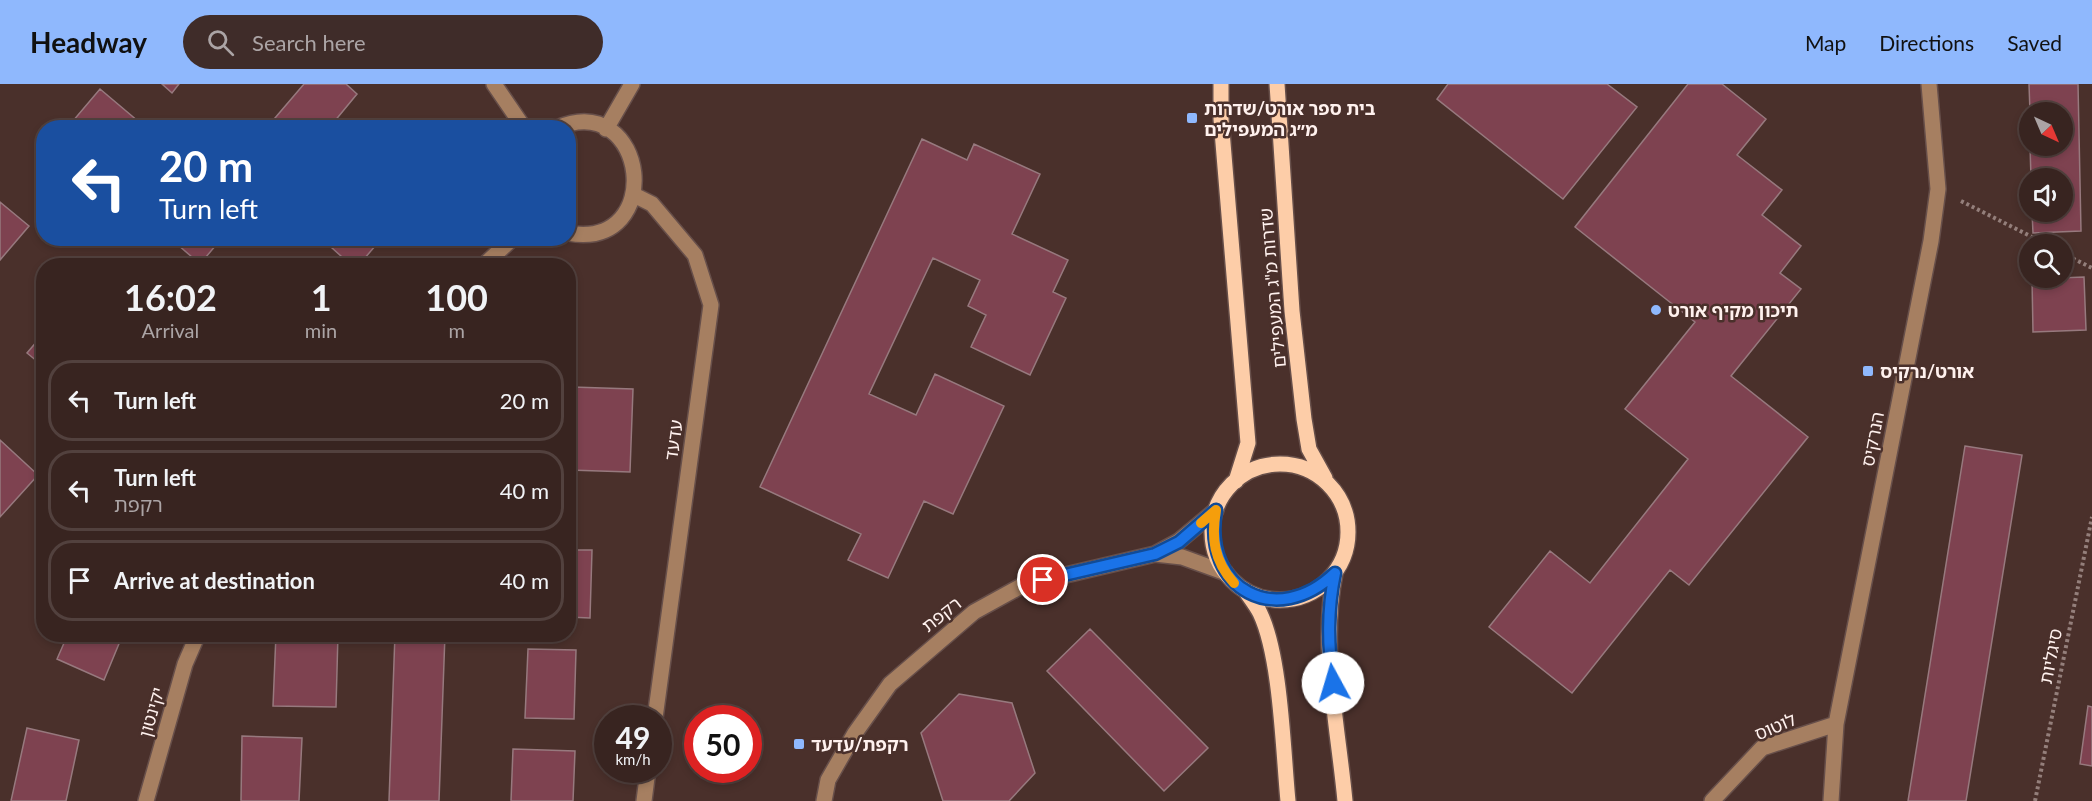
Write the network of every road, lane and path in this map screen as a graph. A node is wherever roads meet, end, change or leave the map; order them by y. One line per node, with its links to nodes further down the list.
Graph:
1 (494, 84): 6 (street)
2 (632, 84): 8 (street)
3 (1221, 84): 17 (main road, שדרות מ"ג המעפילים)
4 (1277, 84): 18 (main road, שדרות מ"ג המעפילים)
5 (1929, 84): 9 (street, הנרקיס)
6 (519, 120)
7 (576, 123): 8 (street)
8 (606, 129): 10 (street)
9 (1938, 189): 12 (path); 27 (street, הנרקיס)
10 (634, 195): 11 (street); 26 (street, עדעד)
11 (576, 233)
12 (2026, 234)
13 (504, 246): 14 (street)
14 (492, 258)
15 (2073, 258): 16 (path)
16 (2092, 268)
17 (1236, 481): 18 (main road); 19 (main road)
18 (1328, 484): 23 (main road)
19 (1216, 510): 21 (street, רקפת); 22 (main road)
20 (2092, 517): 36 (path, סיגליות)
21 (1155, 554): 22 (street, רקפת); 31 (street, רקפת)
22 (1226, 573): 24 (main road)
23 (1335, 573): 24 (main road); 33 (main road)
24 (1245, 590): 32 (main road)
25 (195, 642): 29 (street, יקינטון)
26 (657, 705)
27 (1836, 724): 34 (street, לוטוס); 35 (street, הנרקיס)
28 (646, 783): 30 (street)
29 (146, 801)
30 (644, 801)
31 (824, 801)
32 (1288, 801)
33 (1345, 801)
34 (1712, 801)
35 (1831, 801)
36 (2036, 801)

